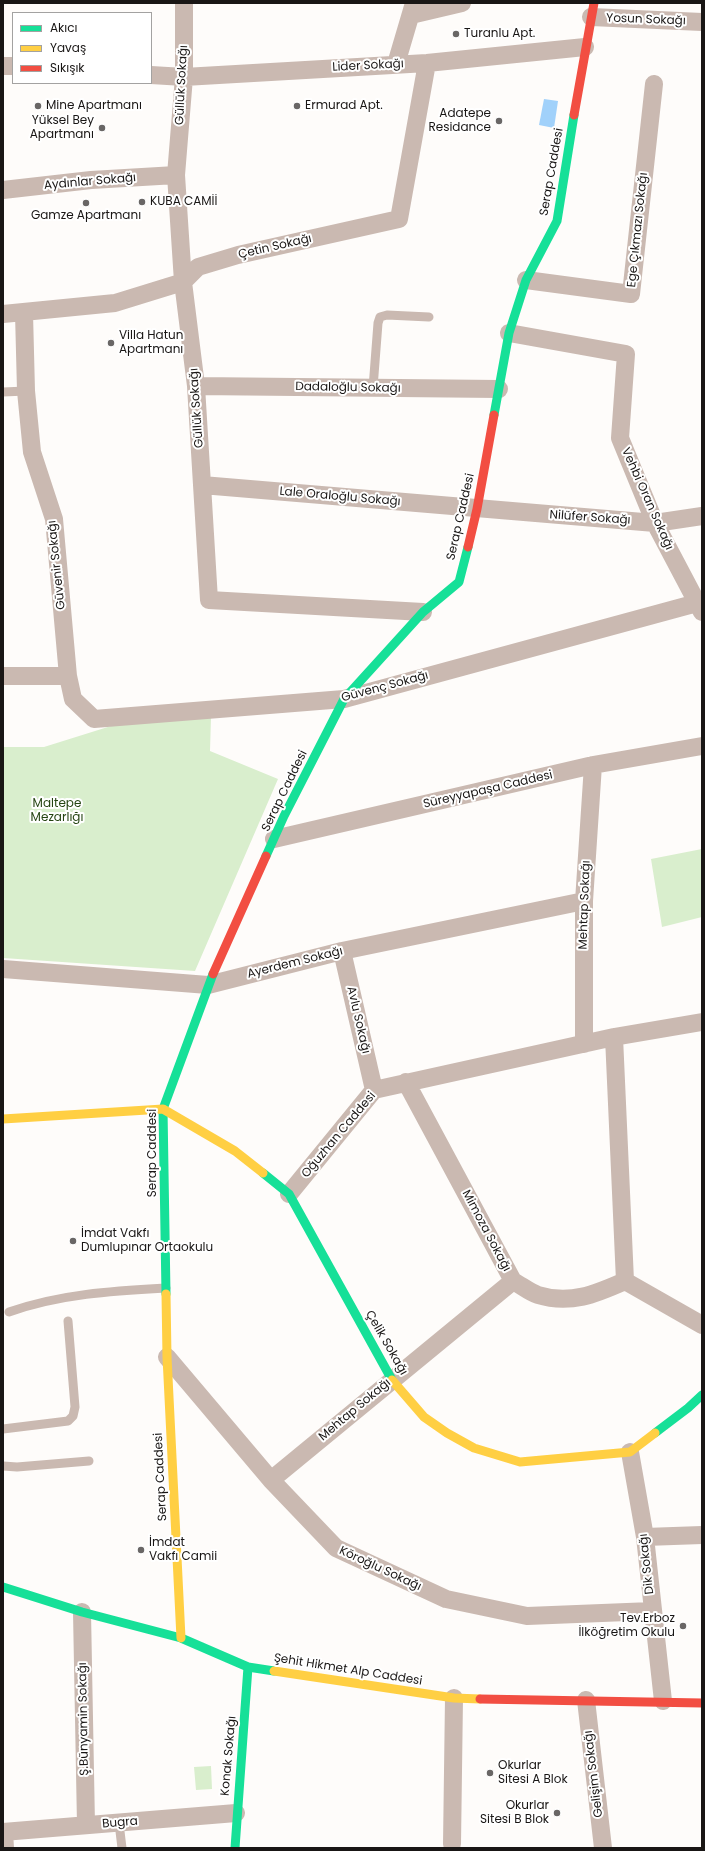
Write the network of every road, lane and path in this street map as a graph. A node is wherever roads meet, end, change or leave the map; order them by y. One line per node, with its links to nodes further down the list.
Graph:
1 (184, 3): 10 (street, Güllük Sokağı)
2 (462, 3): 3 (street)
3 (412, 9): 8 (street)
4 (592, 10): 5 (street, Yosun Sokağı); 6 (street, Serap Caddesi)
5 (702, 22)
6 (584, 47): 7 (street, Lider Sokağı); 14 (street, Serap Caddesi)
7 (427, 63): 8 (street, Lider Sokağı); 15 (street, Çetin Sokağı)
8 (396, 64): 10 (street, Lider Sokağı)
9 (152, 75): 10 (street, Lider Sokağı)
10 (184, 77): 12 (street, Güllük Sokağı)
11 (654, 84): 14 (street, Ege Çıkmazı Sokağı)
12 (176, 175): 13 (street, Aydınlar Sokağı); 15 (street, Güllük Sokağı)
13 (3, 190)
14 (526, 280): 19 (street, Serap Caddesi)
15 (182, 282): 16 (street, Çetin Sokağı); 20 (street, Güllük Sokağı)
16 (24, 313): 17 (street, Çetin Sokağı); 24 (street, Güvenir Sokağı)
17 (3, 314)
18 (429, 317): 21 (lane)
19 (509, 333): 22 (street, Serap Caddesi); 28 (street, Vehbi Oran Sokağı)
20 (196, 386): 21 (street, Dadaloğlu Sokağı); 25 (street, Güllük Sokağı)
21 (373, 388): 22 (street, Dadaloğlu Sokağı)
22 (499, 389): 26 (street, Serap Caddesi)
23 (3, 392): 24 (lane)
24 (26, 392): 32 (street, Güvenir Sokağı)
25 (202, 485): 26 (street, Lale Oraloğlu Sokağı); 30 (street, Güllük Sokağı)
26 (477, 509): 28 (street, Nilüfer Sokağı); 30 (street, Serap Caddesi)
27 (702, 516): 28 (street, Nilüfer Sokağı)
28 (656, 523): 29 (street, Vehbi Oran Sokağı)
29 (699, 608): 33 (street, Güvenç Sokağı)
30 (423, 612): 33 (street, Serap Caddesi)
31 (3, 676): 32 (street)
32 (68, 676): 33 (street, Güvenç Sokağı)
33 (344, 699): 36 (street, Serap Caddesi)
34 (702, 746): 35 (street, Süreyyapaşa Caddesi)
35 (593, 765): 36 (street, Süreyyapaşa Caddesi); 37 (street, Mehtap Sokağı)
36 (274, 839): 40 (street, Serap Caddesi)
37 (584, 901): 38 (street, Ayerdem Sokağı); 43 (street, Mehtap Sokağı)
38 (342, 951): 40 (street, Ayerdem Sokağı); 45 (street, Avlu Sokağı)
39 (3, 968): 40 (street, Ayerdem Sokağı)
40 (208, 985): 46 (street, Serap Caddesi)
41 (702, 1022): 42 (street, Oğuzhan Caddesi)
42 (614, 1037): 43 (street, Oğuzhan Caddesi); 50 (street)
43 (584, 1044): 44 (street, Oğuzhan Caddesi)
44 (406, 1082): 45 (street, Oğuzhan Caddesi); 49 (street, Mimoza Sokağı)
45 (374, 1090): 48 (street, Oğuzhan Caddesi)
46 (164, 1109): 47 (street); 48 (street); 51 (street, Serap Caddesi)
47 (3, 1119)
48 (289, 1194): 56 (street, Çelik Sokağı)
49 (513, 1281): 50 (street, Mimoza Sokağı); 56 (street, Mehtap Sokağı)
50 (625, 1281): 54 (street)
51 (166, 1288): 52 (lane); 55 (street, Serap Caddesi)
52 (9, 1312)
53 (68, 1321): 58 (lane)
54 (702, 1325)
55 (167, 1357): 62 (street, Köroğlu Sokağı); 68 (street, Serap Caddesi)
56 (392, 1380): 59 (street, Çelik Sokağı); 62 (street, Mehtap Sokağı)
57 (702, 1395): 59 (street)
58 (3, 1429)
59 (630, 1452): 64 (street, Dik Sokağı)
60 (89, 1461): 61 (lane)
61 (3, 1466)
62 (271, 1480): 66 (street, Köroğlu Sokağı)
63 (702, 1536): 64 (street)
64 (645, 1537): 66 (street, Dik Sokağı)
65 (3, 1587): 67 (street, Şehit Hikmet Alp Caddesi)
66 (652, 1611): 72 (street, Dik Sokağı)
67 (82, 1612): 68 (street, Şehit Hikmet Alp Caddesi); 76 (street, Ş.Bünyamin Sokağı)
68 (181, 1638): 69 (street, Şehit Hikmet Alp Caddesi)
69 (248, 1667): 70 (street, Şehit Hikmet Alp Caddesi); 74 (street, Konak Sokağı)
70 (454, 1698): 71 (street, Şehit Hikmet Alp Caddesi); 78 (street)
71 (586, 1700): 72 (street, Şehit Hikmet Alp Caddesi); 81 (street, Gelişim Sokağı)
72 (662, 1701): 73 (street, Şehit Hikmet Alp Caddesi)
73 (702, 1703)
74 (236, 1813): 75 (street, Bugra); 80 (street, Konak Sokağı)
75 (119, 1823): 76 (street, Bugra); 79 (lane)
76 (86, 1825): 77 (street, Bugra)
77 (4, 1837)
78 (452, 1844)
79 (122, 1848)
80 (235, 1848)
81 (603, 1848)

